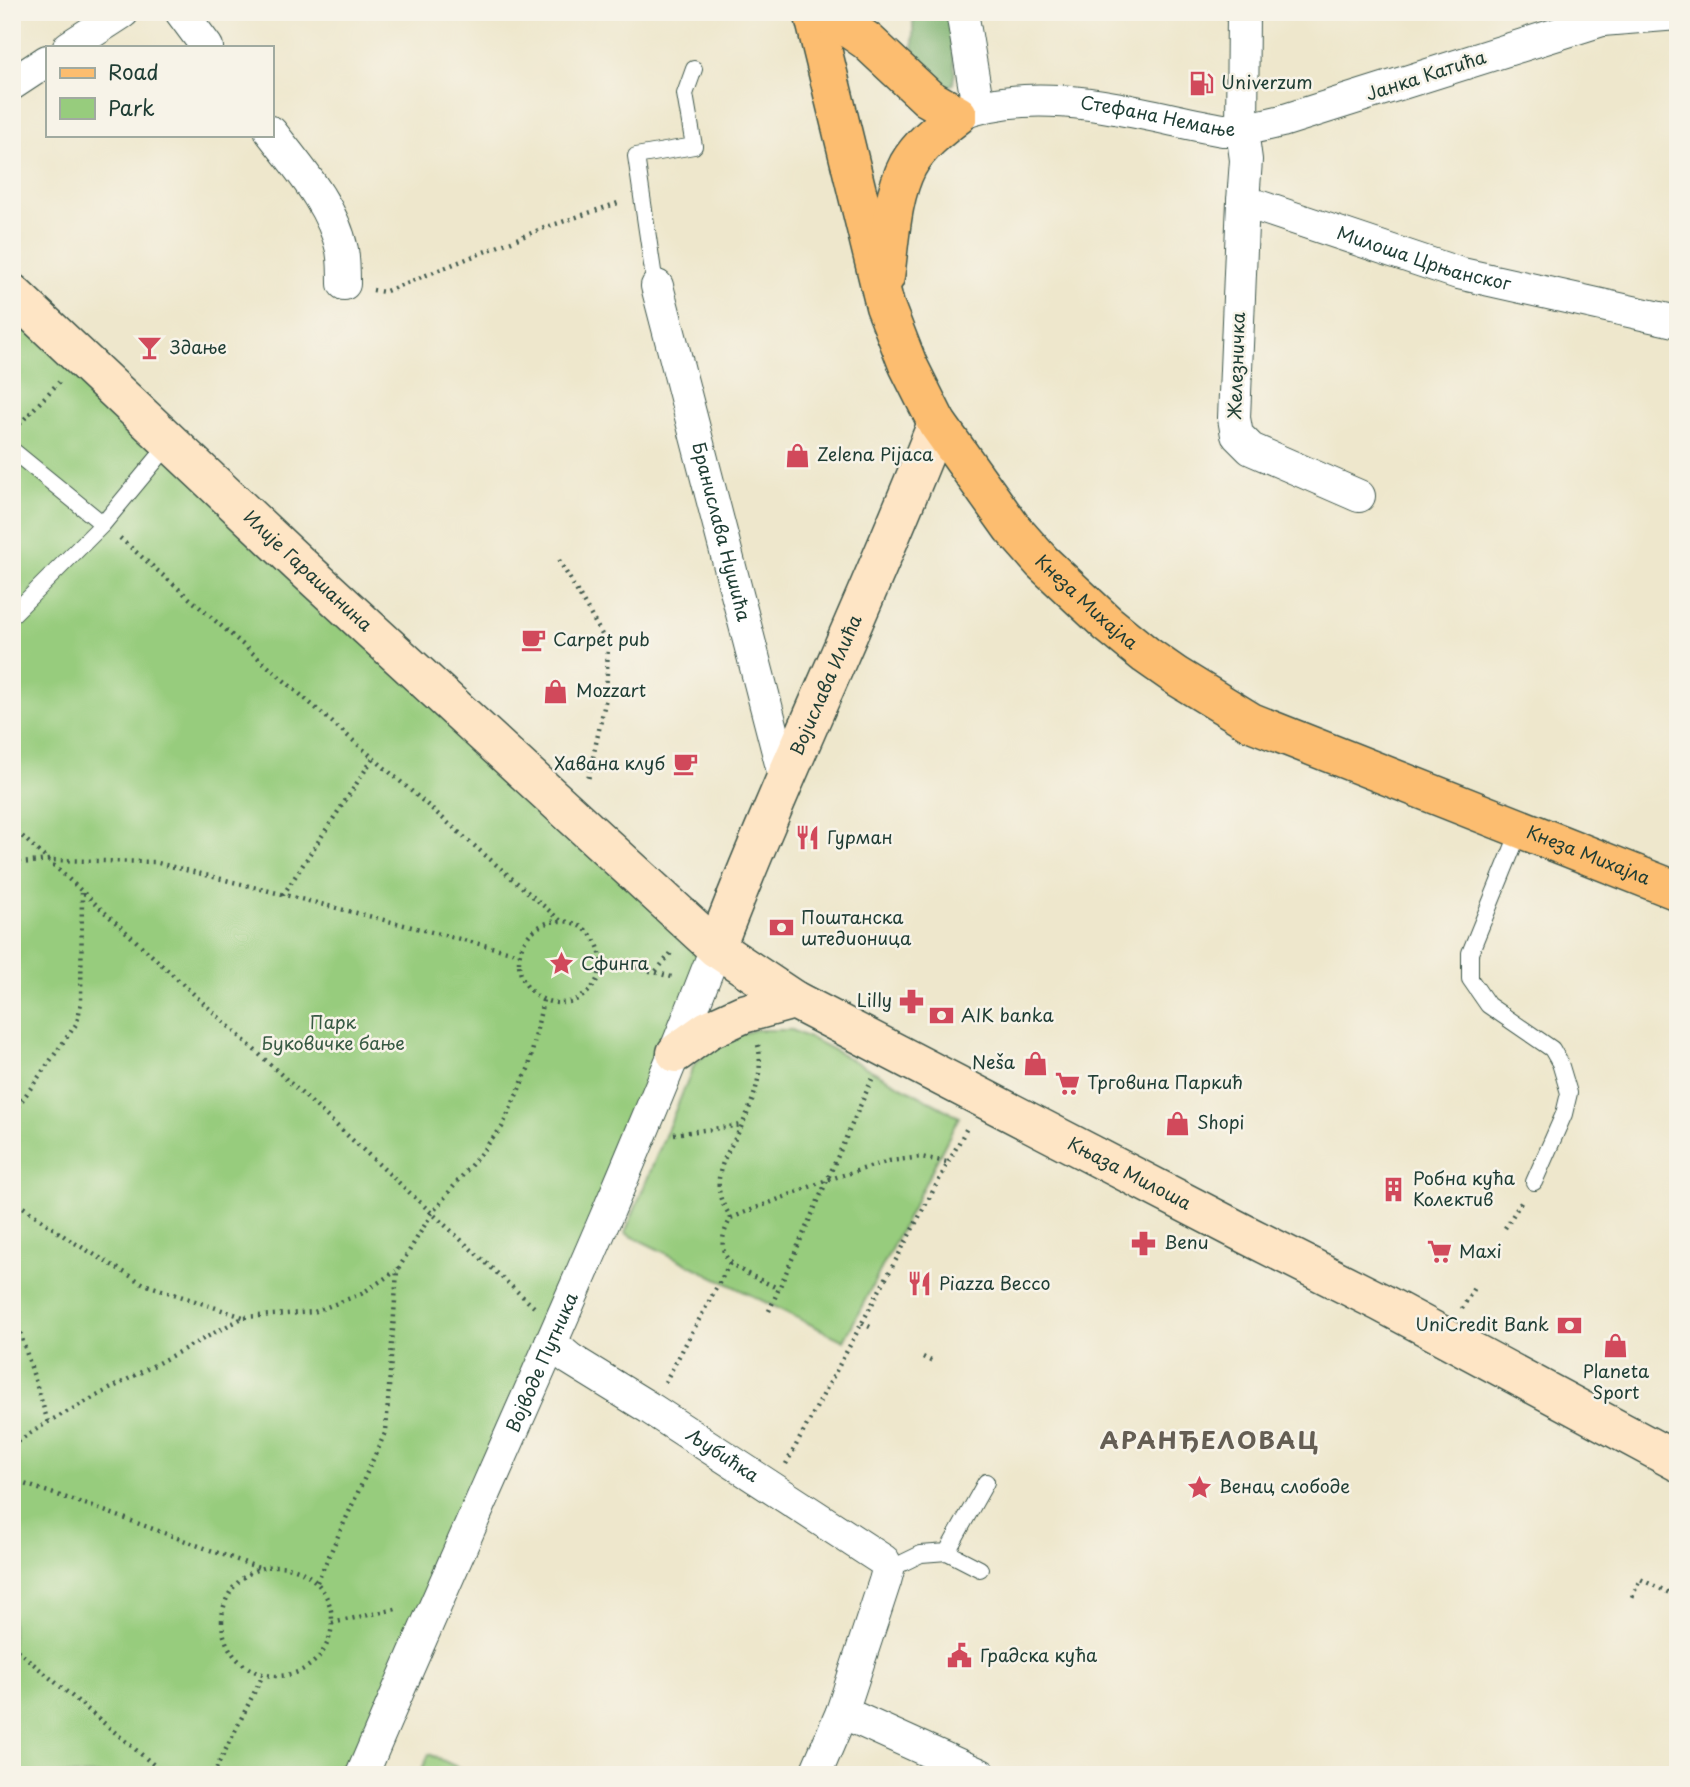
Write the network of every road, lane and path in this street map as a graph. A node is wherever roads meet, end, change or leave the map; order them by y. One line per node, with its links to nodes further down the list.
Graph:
1 (124, 12): 9 (street)
2 (181, 12): 10 (street)
3 (813, 12): 22 (main road, Кнеза Михајла)
4 (825, 12): 14 (main road)
5 (962, 12): 14 (street)
6 (1243, 12): 15 (street, Стефана Немање)
7 (1678, 14): 8 (street, Јанка Катића)
8 (1603, 16): 15 (street, Јанка Катића)
9 (71, 46)
10 (206, 46)
11 (46, 62): 13 (street)
12 (694, 69): 17 (lane)
13 (12, 84)
14 (968, 111): 15 (street, Стефана Немање); 22 (main road)
15 (1242, 130): 18 (street)
16 (273, 135): 19 (street)
17 (641, 195): 19 (path); 20 (lane)
18 (1243, 201): 23 (street, Милоша Црњанског); 29 (street, Железничка)
19 (344, 284)
20 (657, 286): 34 (street, Бранислава Нушића)
21 (12, 293): 27 (street, Илије Гарашанина)
22 (883, 294): 25 (main road, Кнеза Михајла)
23 (1678, 322)
24 (64, 376): 26 (path)
25 (937, 423): 34 (street, Војислава Илића); 37 (main road, Кнеза Михајла)
26 (12, 431)
27 (170, 443): 30 (lane); 38 (street, Илије Гарашанина)
28 (12, 450): 30 (lane)
29 (1359, 495)
30 (103, 524): 32 (lane); 33 (path)
31 (559, 560): 35 (path)
32 (12, 615)
33 (374, 757): 43 (path); 44 (path)
34 (785, 779): 45 (street, Војислава Илића)
35 (588, 780)
36 (12, 827): 39 (path)
37 (1520, 830): 41 (main road, Кнеза Михајла); 62 (lane)
38 (607, 846): 45 (street, Књаза Милоша)
39 (48, 860): 40 (path); 42 (path); 43 (path)
40 (12, 864)
41 (1678, 891)
42 (82, 893): 56 (path); 64 (path)
43 (283, 895): 47 (path)
44 (561, 921): 47 (path); 48 (path)
45 (716, 948): 52 (street, Књаза Милоша); 55 (street, Војводе Путника)
46 (671, 953): 49 (path)
47 (519, 954): 51 (path)
48 (601, 963): 49 (path); 51 (path)
49 (656, 971): 50 (path)
50 (680, 980)
51 (543, 1000): 64 (path)
52 (794, 1000): 54 (street, Књаза Милоша); 55 (street)
53 (756, 1040): 58 (path)
54 (887, 1048): 61 (path); 84 (street, Књаза Милоша)
55 (676, 1053): 78 (street, Војводе Путника)
56 (12, 1119)
57 (970, 1123): 60 (path)
58 (743, 1125): 59 (path); 65 (path)
59 (666, 1134)
60 (947, 1162): 61 (path); 76 (path)
61 (827, 1180): 65 (path); 70 (path)
62 (1534, 1182): 66 (path)
63 (12, 1199): 75 (path)
64 (432, 1213): 68 (path); 74 (path)
65 (732, 1218): 67 (path)
66 (1506, 1228)
67 (730, 1263): 70 (path); 81 (path)
68 (397, 1271): 75 (path); 92 (path)
69 (1475, 1286): 72 (path)
70 (779, 1289): 73 (path)
71 (12, 1306): 82 (path)
72 (1462, 1309)
73 (769, 1311)
74 (541, 1313)
75 (244, 1317): 82 (path)
76 (862, 1323): 77 (path); 87 (path)
77 (870, 1327)
78 (551, 1343): 81 (street, Љубићка); 95 (street, Војводе Путника)
79 (923, 1357): 80 (path)
80 (931, 1361)
81 (651, 1409): 87 (street, Љубићка)
82 (48, 1422): 83 (path)
83 (12, 1445)
84 (1678, 1462)
85 (12, 1480): 89 (path)
86 (986, 1482): 88 (lane)
87 (773, 1488): 91 (street, Љубићка)
88 (947, 1552): 90 (lane); 91 (lane)
89 (259, 1568): 92 (path); 98 (path)
90 (980, 1569)
91 (888, 1570): 99 (street)
92 (317, 1582): 96 (path)
93 (1632, 1597): 94 (path)
94 (1678, 1597)
95 (438, 1600): 96 (path); 102 (street, Војводе Путника)
96 (332, 1623): 98 (path)
97 (12, 1646): 100 (path)
98 (263, 1675): 101 (path)
99 (842, 1712): 103 (street); 104 (street)
100 (166, 1775)
101 (212, 1775)
102 (362, 1775)
103 (815, 1775)
104 (981, 1775)

